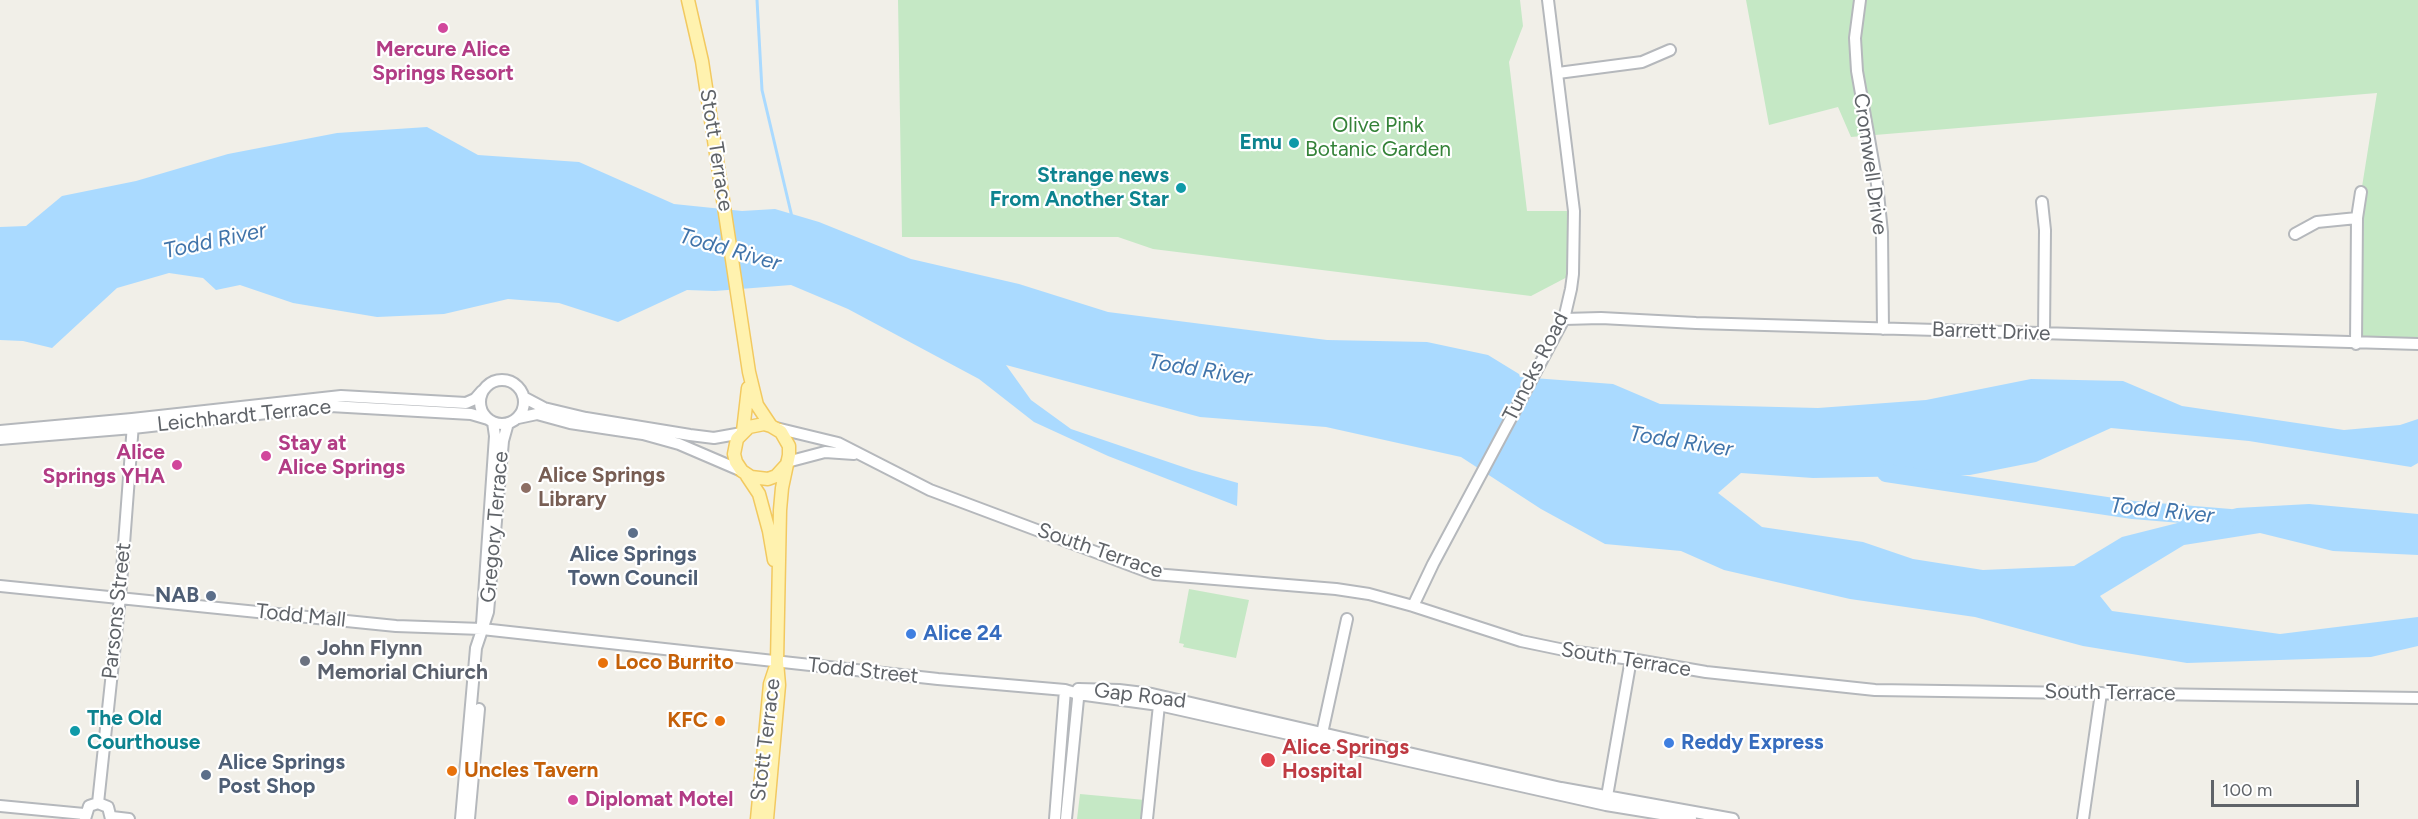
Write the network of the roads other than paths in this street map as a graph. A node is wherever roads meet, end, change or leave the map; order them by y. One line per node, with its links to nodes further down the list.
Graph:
1 (688, 0): 15 (main road, Stott Terrace)
2 (1548, 0): 5 (street, Tuncks Road)
3 (1860, 0): 11 (street, Cromwell Drive)
4 (1670, 50): 5 (street)
5 (1558, 73): 10 (street, Tuncks Road)
6 (2361, 192): 8 (street)
7 (2042, 202): 12 (street)
8 (2357, 218): 9 (street); 13 (street)
9 (2295, 234)
10 (1564, 319): 11 (street, Barrett Drive); 31 (street, Tuncks Road)
11 (1883, 329): 12 (street, Barrett Drive)
12 (2044, 334): 13 (street, Barrett Drive)
13 (2356, 344): 14 (street, Barrett Drive)
14 (2418, 344)
15 (749, 372): 21 (main road, Stott Terrace); 23 (main road, Stott Terrace)
16 (482, 391): 17 (street); 18 (street); 20 (street, Leichhardt Terrace)
17 (525, 398): 19 (street); 23 (street)
18 (490, 420): 19 (street); 20 (street, Leichhardt Terrace); 33 (street, Gregory Terrace)
19 (513, 421): 27 (street); 33 (street, Gregory Terrace)
20 (133, 424): 22 (street, Leichhardt Terrace); 24 (street, Leichhardt Terrace); 29 (street, Parsons Street)
21 (773, 426): 23 (main road); 25 (street, South Terrace); 26 (main road)
22 (0, 431)
23 (742, 432): 27 (main road)
24 (0, 439)
25 (866, 456): 26 (street, South Terrace); 31 (street, South Terrace)
26 (787, 463): 27 (main road); 30 (main road, Stott Terrace)
27 (743, 473): 30 (main road, Stott Terrace)
28 (0, 586): 29 (street)
29 (120, 597): 33 (street, Todd Mall); 43 (street, Parsons Street)
30 (780, 600): 35 (main road, Stott Terrace)
31 (1413, 606): 34 (street, South Terrace)
32 (1347, 619): 41 (street)
33 (482, 629): 35 (street, Todd Street); 48 (street, Gregory Terrace); 49 (street, Gregory Terrace)
34 (1630, 659): 38 (street, South Terrace); 42 (street)
35 (777, 662): 36 (street, Todd Street); 50 (main road, Stott Terrace); 51 (main road, Stott Terrace)
36 (1065, 690): 37 (street, Gap Road); 52 (street)
37 (1079, 692): 40 (street, Gap Road); 41 (street, Gap Road); 53 (street)
38 (2101, 693): 39 (street, South Terrace); 57 (street)
39 (2418, 698)
40 (1159, 705): 41 (street, Gap Road); 54 (street)
41 (1321, 737): 42 (street, Gap Road)
42 (1606, 801): 55 (street, Gap Road); 56 (street, Gap Road)
43 (98, 803): 45 (street); 46 (street)
44 (0, 806): 45 (street)
45 (85, 817)
46 (112, 818): 47 (street)
47 (129, 819)
48 (461, 819)
49 (469, 819)
50 (757, 819)
51 (767, 819)
52 (1055, 819)
53 (1066, 819)
54 (1147, 819)
55 (1691, 819)
56 (1733, 819)
57 (2083, 819)

